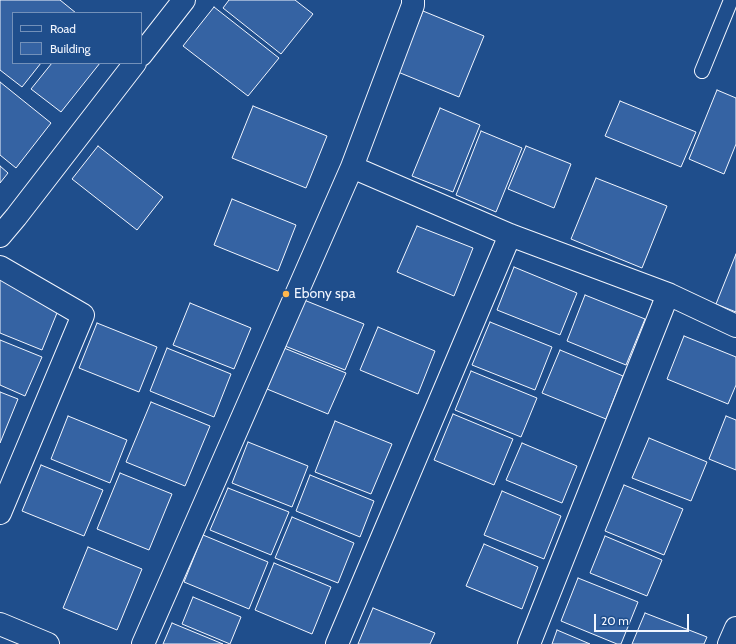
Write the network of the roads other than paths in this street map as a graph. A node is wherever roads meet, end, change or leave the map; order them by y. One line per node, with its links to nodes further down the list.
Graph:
1 (184, 0): 4 (street)
2 (413, 0): 7 (street)
3 (731, 0): 6 (lane)
4 (142, 54)
5 (134, 64): 9 (street)
6 (702, 71)
7 (352, 167): 8 (street); 17 (street)
8 (510, 235): 11 (street); 18 (street)
9 (0, 236)
10 (0, 267): 13 (street)
11 (668, 294): 12 (street); 19 (street)
12 (736, 326)
13 (0, 513)
14 (0, 624): 16 (street)
15 (736, 628): 20 (street)
16 (48, 644)
17 (143, 644)
18 (337, 644)
19 (529, 644)
20 (729, 644)

